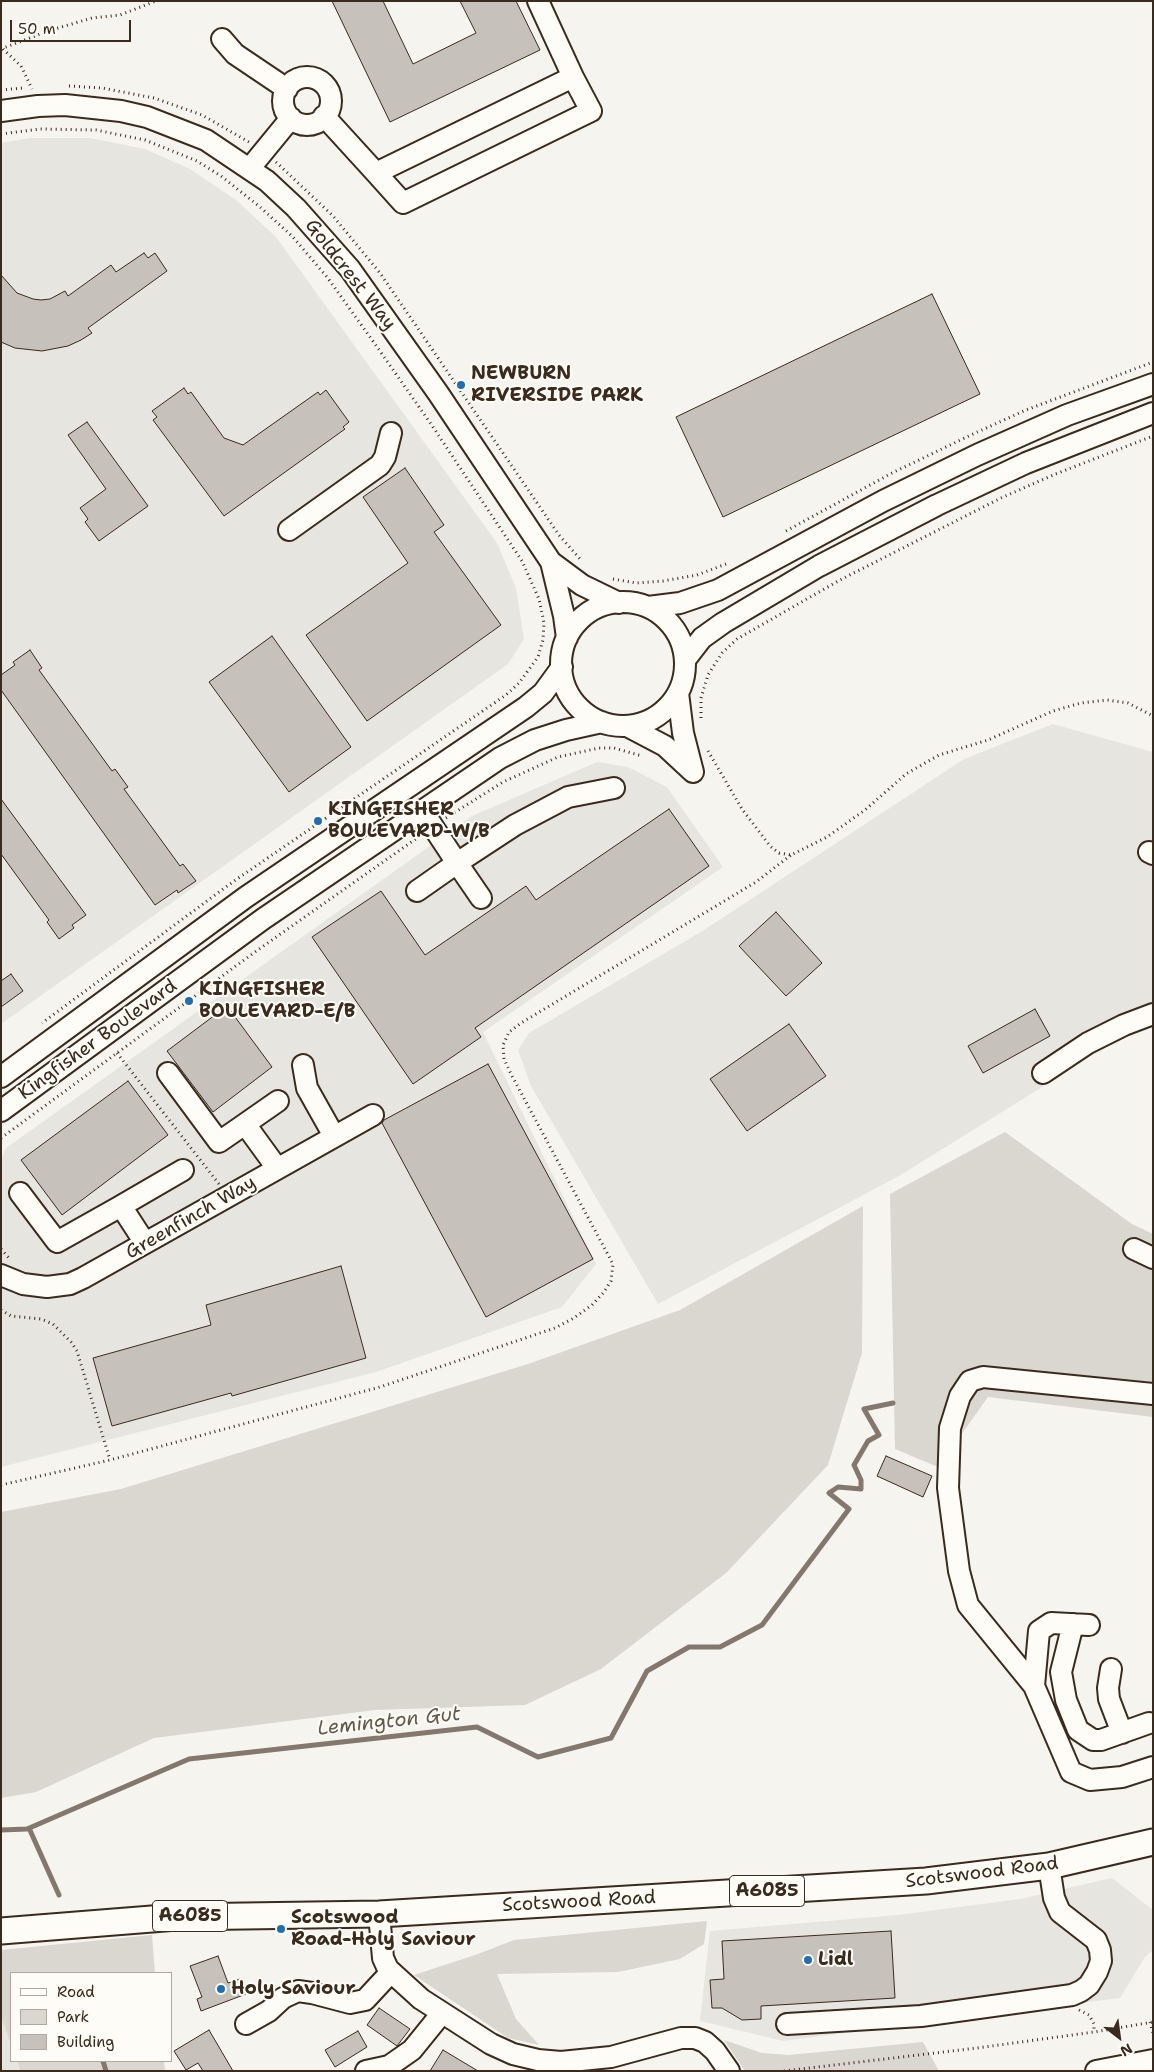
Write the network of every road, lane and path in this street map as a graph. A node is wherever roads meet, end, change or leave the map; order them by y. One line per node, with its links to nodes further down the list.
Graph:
1 (156, 1): 4 (path)
2 (538, 1): 5 (street)
3 (222, 39): 6 (street)
4 (2, 49): 7 (path)
5 (573, 77): 13 (street); 13 (street)
6 (286, 89): 9 (street); 10 (street)
7 (38, 106): 8 (street, Goldcrest Way); 12 (street, Goldcrest Way)
8 (1, 111)
9 (324, 116): 10 (street); 13 (street)
10 (291, 118): 12 (street)
11 (1, 134): 30 (path)
12 (250, 168): 20 (street, Goldcrest Way)
13 (376, 173)
14 (1153, 384): 25 (street)
15 (1153, 413): 27 (street)
16 (391, 433): 18 (street)
17 (1153, 436): 33 (path)
18 (289, 530)
19 (572, 551): 22 (path)
20 (551, 562): 24 (street); 26 (street)
21 (727, 563): 23 (path)
22 (587, 565)
23 (607, 577)
24 (619, 603): 25 (street); 26 (street)
25 (648, 607): 27 (street)
26 (567, 638): 28 (street)
27 (685, 660): 29 (street)
28 (562, 667): 32 (street); 49 (street, Kingfisher Boulevard)
29 (678, 693): 34 (street); 34 (street)
30 (490, 706)
31 (1153, 716): 40 (path)
32 (602, 722): 34 (street); 38 (street, Kingfisher Boulevard)
33 (701, 723)
34 (627, 726)
35 (706, 745): 40 (path)
36 (648, 758): 39 (path)
37 (614, 788): 41 (street)
38 (422, 810): 39 (street); 51 (street, Kingfisher Boulevard)
39 (434, 827): 41 (street); 45 (path)
40 (791, 855): 67 (path)
41 (457, 863): 42 (street); 43 (street)
42 (417, 891)
43 (481, 898)
44 (1153, 1014): 48 (street)
45 (117, 1053): 55 (path); 58 (path)
46 (303, 1065): 54 (street)
47 (168, 1073): 53 (street)
48 (1044, 1073)
49 (1, 1077)
50 (278, 1101): 53 (street)
51 (1, 1111)
52 (373, 1115): 54 (street, Greenfinch Way)
53 (245, 1124): 56 (street)
54 (334, 1136): 56 (street, Greenfinch Way)
55 (1, 1138)
56 (277, 1168): 61 (street, Greenfinch Way)
57 (183, 1170): 60 (street)
58 (220, 1186)
59 (20, 1193): 60 (street)
60 (121, 1206): 61 (street)
61 (145, 1243): 64 (street, Greenfinch Way)
62 (1134, 1249): 63 (street)
63 (1153, 1258)
64 (1, 1275)
65 (1, 1310): 67 (path)
66 (1153, 1394): 70 (street)
67 (110, 1460): 68 (path)
68 (1, 1485)
69 (1111, 1669): 72 (street)
70 (1034, 1686): 72 (street); 73 (street)
71 (1149, 1723): 72 (street)
72 (1122, 1733)
73 (1153, 1767)
74 (1153, 1842): 75 (main road, Scotswood Road / A6085)
75 (1049, 1866): 76 (main road, Scotswood Road / A6085); 82 (street)
76 (379, 1914): 77 (main road, Scotswood Road / A6085); 78 (street)
77 (1, 1931)
78 (391, 1972): 79 (street); 81 (street)
79 (442, 2013): 86 (street); 87 (street)
80 (1152, 2022): 83 (path); 88 (path)
81 (246, 2024)
82 (787, 2024)
83 (1153, 2033)
84 (1153, 2060): 85 (street)
85 (1117, 2069): 89 (street)
86 (366, 2071)
87 (729, 2071)
88 (784, 2071)
89 (1096, 2071)

